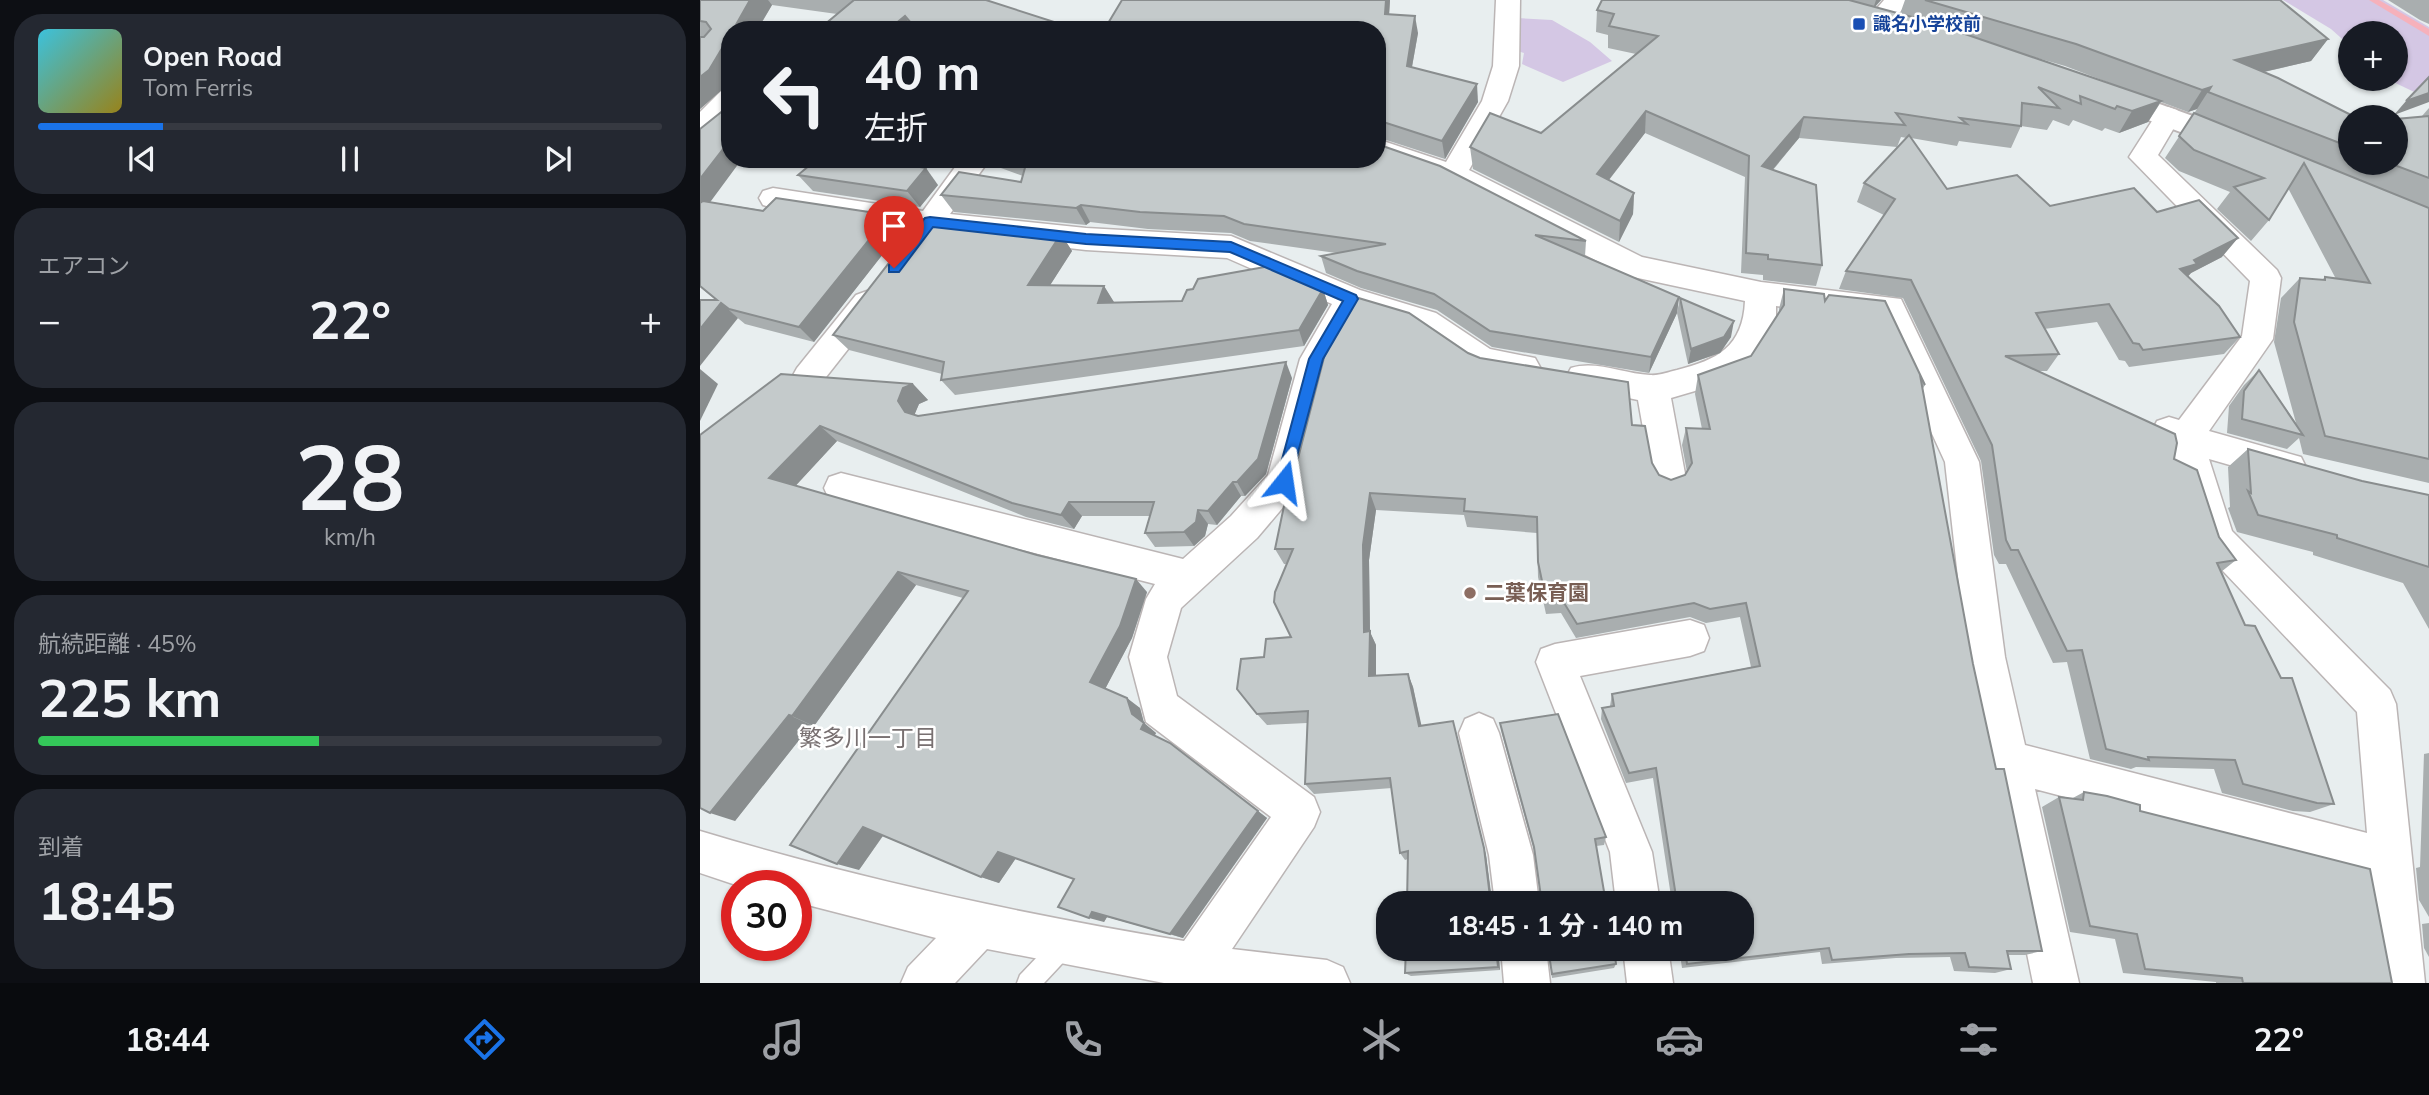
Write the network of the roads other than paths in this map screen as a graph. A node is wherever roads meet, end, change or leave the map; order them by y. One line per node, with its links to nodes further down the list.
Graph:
1 (1508, 0): 9 (street)
2 (2081, 85): 4 (street)
3 (721, 106): 5 (street)
4 (2168, 116): 7 (street); 19 (street)
5 (700, 125)
6 (1386, 151): 9 (street)
7 (2257, 151)
8 (969, 168): 11 (street)
9 (1453, 174): 14 (street)
10 (773, 198): 11 (street)
11 (930, 222): 12 (street); 15 (street)
12 (911, 247)
13 (886, 279): 16 (street)
14 (1761, 293): 17 (street); 26 (street)
15 (1351, 299): 17 (street); 23 (street)
16 (808, 377)
17 (1653, 389): 21 (street)
18 (2137, 417): 19 (street)
19 (2185, 438): 20 (street); 28 (street)
20 (2314, 474)
21 (1669, 479)
22 (841, 488): 23 (street)
23 (1190, 577): 35 (street)
24 (1690, 638): 30 (street)
25 (1479, 733): 29 (street)
26 (2008, 761): 28 (street); 41 (street)
27 (700, 852): 31 (street)
28 (2391, 861): 42 (street)
29 (1516, 891)
30 (1636, 891)
31 (978, 926): 32 (street); 36 (street)
32 (1065, 944): 35 (street); 37 (lane)
33 (1524, 961): 39 (street)
34 (1647, 961): 40 (street)
35 (1194, 966): 38 (street)
36 (924, 983)
37 (1028, 983)
38 (1320, 983)
39 (1527, 983)
40 (1650, 983)
41 (2051, 983)
42 (2402, 983)

